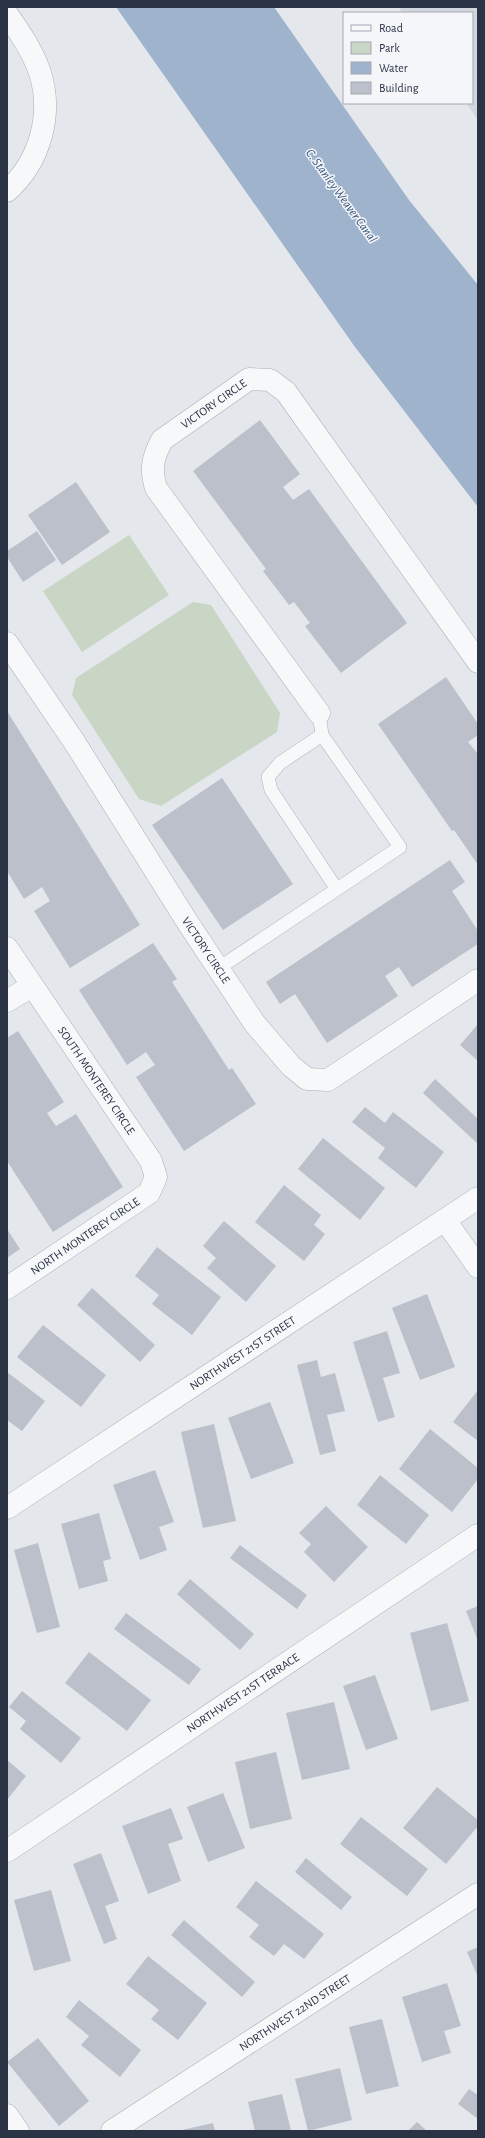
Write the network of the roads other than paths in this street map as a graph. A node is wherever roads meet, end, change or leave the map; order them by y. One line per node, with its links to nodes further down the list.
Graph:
1 (7, 14): 2 (street)
2 (7, 191)
3 (7, 643): 9 (street, VICTORY CIRCLE)
4 (478, 662): 5 (street, VICTORY CIRCLE)
5 (319, 713): 6 (lane)
6 (322, 735): 7 (lane); 7 (lane)
7 (336, 888): 9 (lane)
8 (7, 948): 11 (street, SOUTH MONTEREY CIRCLE)
9 (219, 968): 10 (street, VICTORY CIRCLE)
10 (478, 980)
11 (32, 986): 12 (street); 13 (street, SOUTH MONTEREY CIRCLE)
12 (7, 1002)
13 (156, 1178): 17 (street, NORTH MONTEREY CIRCLE)
14 (478, 1198): 15 (street, NORTHWEST 21ST STREET)
15 (445, 1220): 16 (street); 18 (street, NORTHWEST 21ST STREET)
16 (478, 1267)
17 (7, 1288)
18 (7, 1508)
19 (478, 1535): 20 (street, NORTHWEST 21ST TERRACE)
20 (7, 1851)
21 (478, 1894): 24 (street, NORTHWEST 22ND STREET)
22 (7, 2115): 23 (street)
23 (18, 2131)
24 (112, 2131)

